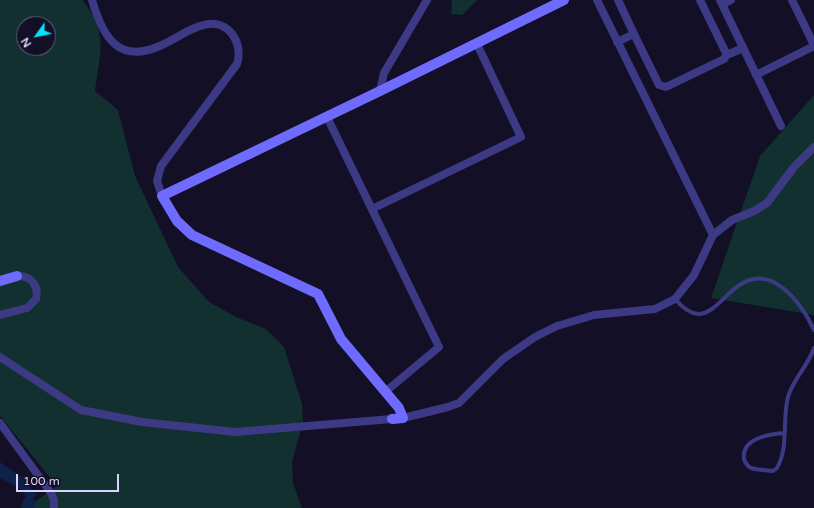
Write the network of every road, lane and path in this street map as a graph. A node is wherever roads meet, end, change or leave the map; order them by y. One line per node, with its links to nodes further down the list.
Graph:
1 (92, 0): 21 (street)
2 (427, 0): 17 (street)
3 (564, 0): 12 (street)
4 (597, 0): 11 (street)
5 (618, 0): 10 (street)
6 (700, 0): 15 (street)
7 (731, 0): 9 (street)
8 (792, 0): 13 (street)
9 (721, 2): 14 (street)
10 (634, 34): 11 (street); 15 (street)
11 (617, 42): 23 (street)
12 (476, 44): 17 (street); 22 (street)
13 (814, 45): 16 (street)
14 (743, 48): 15 (street); 16 (street)
15 (727, 55)
16 (756, 75): 19 (street)
17 (380, 91): 18 (street)
18 (326, 117): 21 (street); 22 (street)
19 (781, 126)
20 (814, 147): 23 (street)
21 (162, 196): 31 (street)
22 (372, 209): 31 (street)
23 (713, 235): 26 (street)
24 (17, 276): 25 (street); 27 (street)
25 (0, 281)
26 (674, 299): 28 (lane); 32 (street)
27 (0, 315)
28 (814, 330)
29 (814, 348): 35 (lane)
30 (0, 358): 33 (street)
31 (385, 392): 32 (street)
32 (403, 418): 33 (street)
33 (392, 419)
34 (0, 423): 36 (street)
35 (784, 433): 35 (lane)
36 (54, 508)

